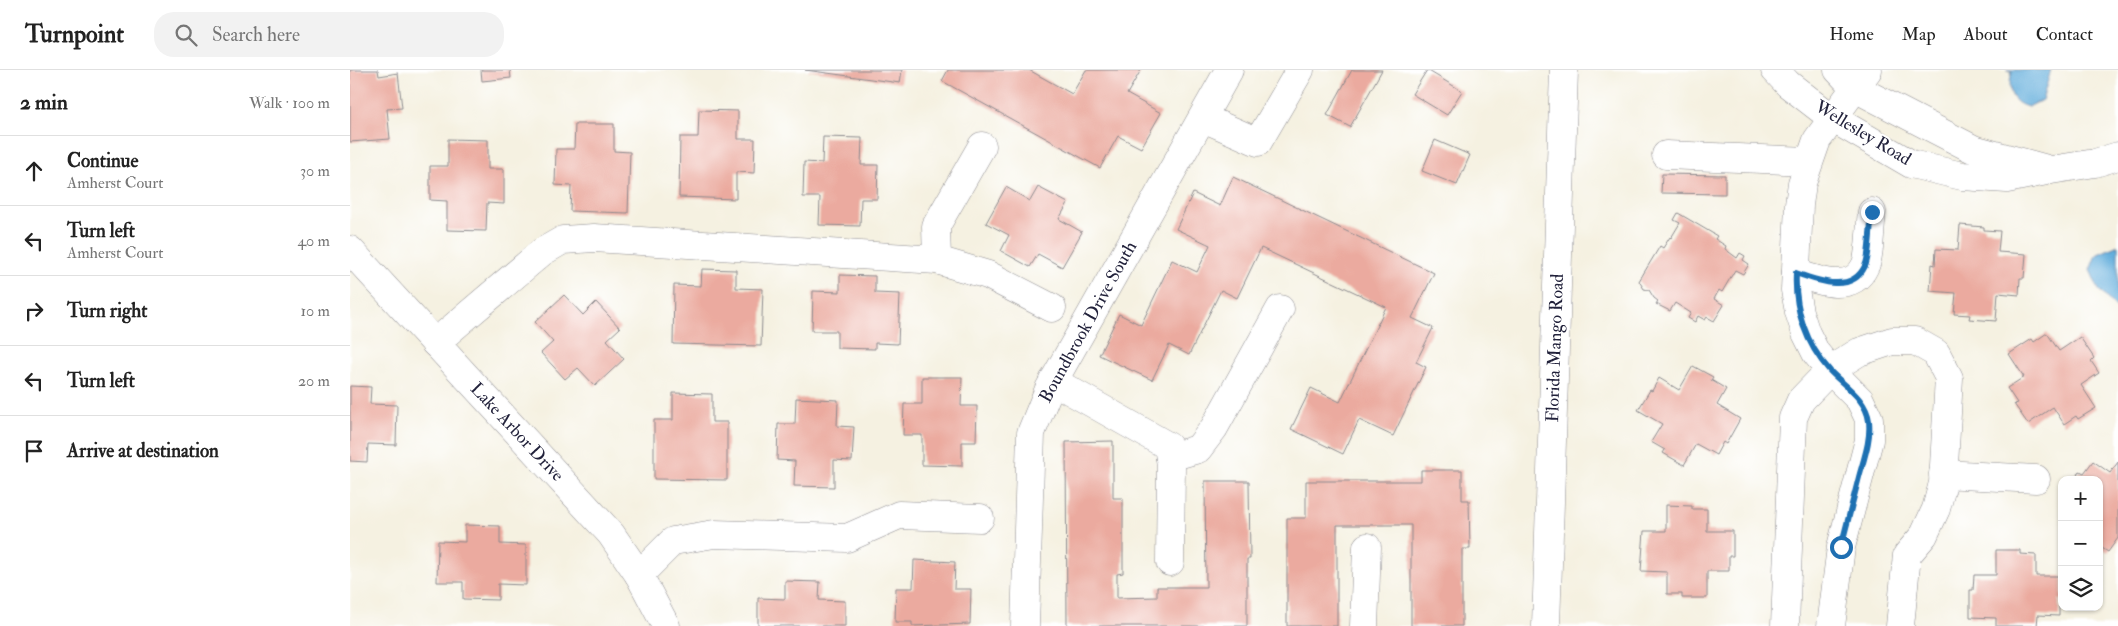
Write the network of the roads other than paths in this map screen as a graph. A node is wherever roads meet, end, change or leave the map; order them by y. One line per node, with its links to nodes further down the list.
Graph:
1 (1229, 70): 6 (street, Boundbrook Drive South)
2 (1300, 70): 6 (street)
3 (1564, 70): 32 (street, Florida Mango Road)
4 (1775, 70): 7 (street, Wellesley Road)
5 (1854, 76): 7 (street); 12 (street, Wellesley Road)
6 (1203, 118): 21 (street, Boundbrook Drive South)
7 (1832, 118): 11 (street); 12 (street, Wellesley Road)
8 (982, 146): 15 (street)
9 (1666, 156): 11 (street)
10 (2118, 156): 12 (street, Wellesley Road)
11 (1809, 161): 16 (street)
12 (2051, 170)
13 (1872, 212): 16 (street)
14 (350, 250): 19 (street, Lake Arbor Drive)
15 (937, 260): 17 (street); 19 (street)
16 (1796, 273): 20 (street)
17 (1052, 308)
18 (1280, 309): 22 (street)
19 (435, 343): 28 (street, Lake Arbor Drive)
20 (1830, 370): 23 (street); 33 (street); 34 (street)
21 (1053, 381): 22 (street); 30 (street, Boundbrook Drive South)
22 (1170, 457): 27 (street)
23 (1944, 474): 24 (street); 35 (street)
24 (2036, 479)
25 (980, 518): 28 (street)
26 (1367, 547): 31 (street)
27 (1170, 562)
28 (639, 575): 29 (street, Lake Arbor Drive)
29 (666, 626)
30 (1025, 626)
31 (1364, 626)
32 (1546, 626)
33 (1785, 626)
34 (1832, 626)
35 (1900, 626)

